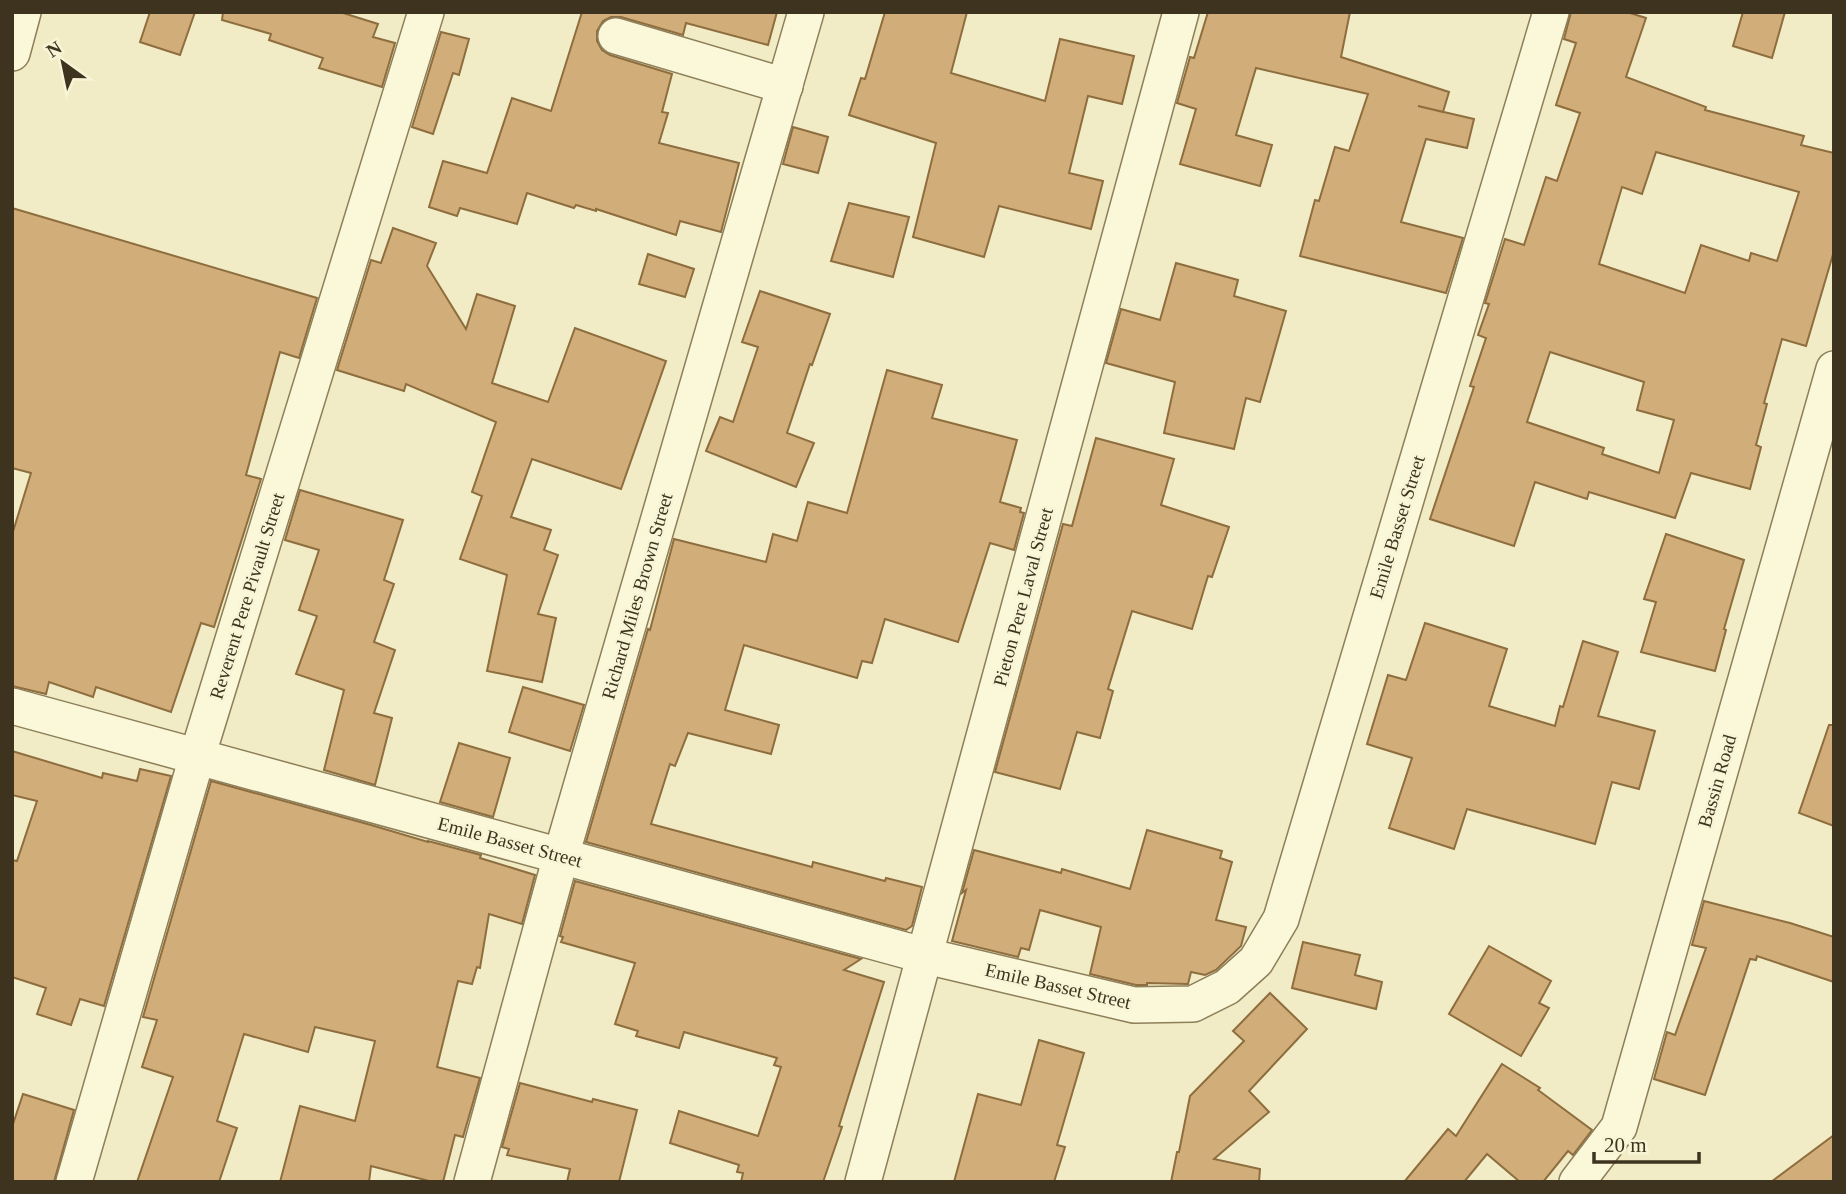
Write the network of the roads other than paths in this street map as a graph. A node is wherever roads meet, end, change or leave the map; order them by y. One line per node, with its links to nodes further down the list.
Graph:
1 (23, 12): 7 (street)
2 (426, 12): 11 (street, Reverent Pere Pivault Street)
3 (806, 12): 8 (street, Richard Miles Brown Street)
4 (1181, 12): 13 (street, Pieton Pere Laval Street)
5 (1551, 12): 13 (street, Emile Basset Street)
6 (616, 36): 8 (street)
7 (12, 53)
8 (785, 86): 12 (street, Richard Miles Brown Street)
9 (1834, 369): 17 (street, Bassin Road)
10 (12, 706): 11 (street, Emile Basset Street)
11 (197, 757): 12 (street, Emile Basset Street); 15 (street, Reverent Pere Pivault Street)
12 (561, 856): 13 (street, Emile Basset Street); 16 (street, Richard Miles Brown Street)
13 (926, 956): 14 (street, Pieton Pere Laval Street)
14 (865, 1181)
15 (74, 1182)
16 (472, 1182)
17 (1577, 1182)

